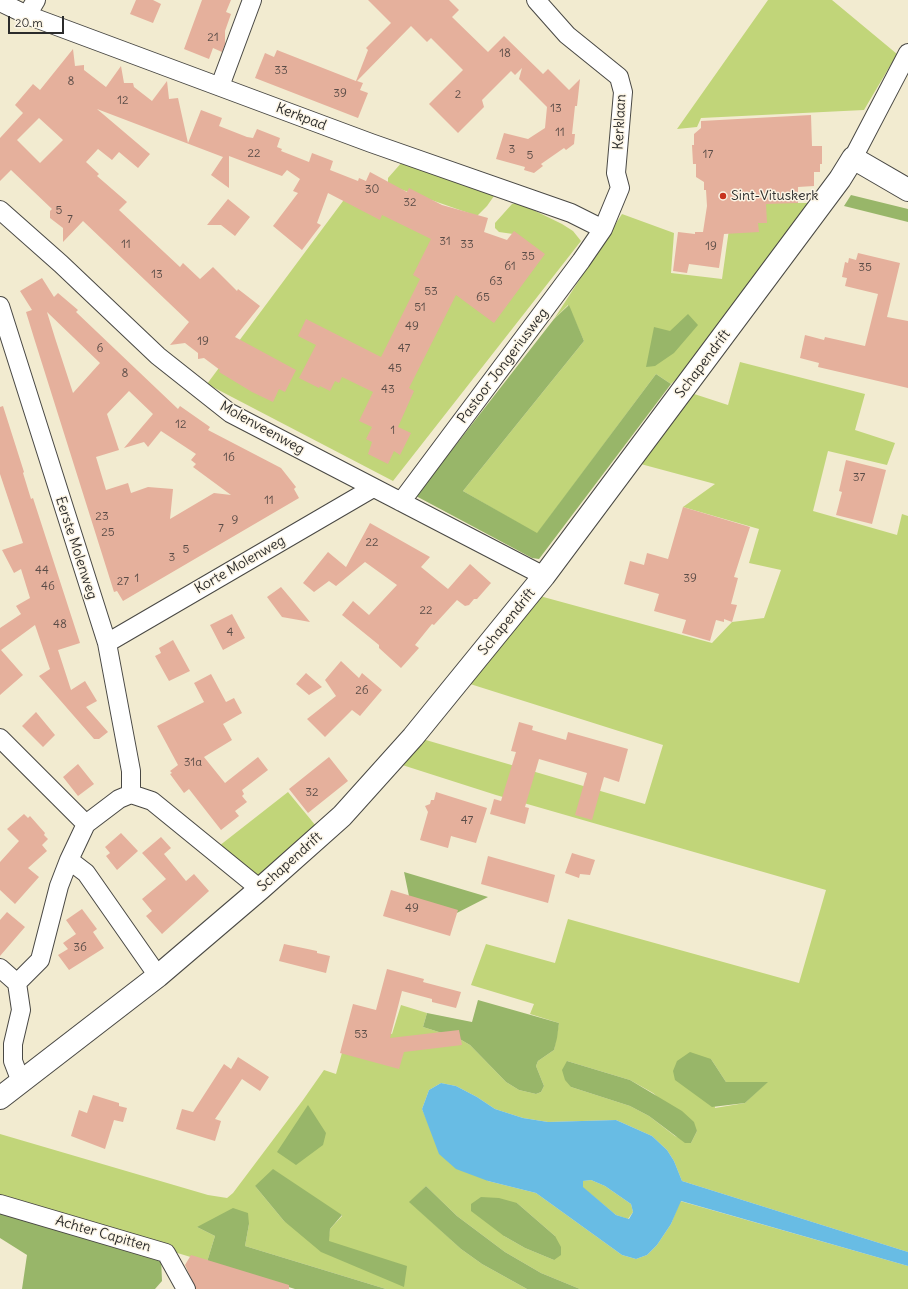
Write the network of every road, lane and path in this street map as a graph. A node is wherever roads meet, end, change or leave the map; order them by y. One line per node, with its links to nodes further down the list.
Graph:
1 (252, 0): 6 (street)
2 (536, 0): 10 (street, Kerklaan)
3 (0, 2): 4 (street, Kerkpad)
4 (32, 7): 6 (street, Kerkpad)
5 (908, 53): 7 (street, Schapendrift)
6 (220, 86): 10 (street, Kerkpad)
7 (853, 158): 8 (street); 14 (street, Schapendrift)
8 (908, 190)
9 (0, 210): 12 (street, Molenveenweg)
10 (604, 229): 13 (street, Pastoor Jongeriusweg)
11 (0, 306): 15 (street, Eerste Molenweg)
12 (373, 488): 13 (street, Molenveenweg); 15 (street, Korte Molenweg)
13 (401, 502): 14 (street, Molenveenweg)
14 (544, 576): 20 (street, Schapendrift)
15 (106, 643): 17 (street, Eerste Molenweg)
16 (0, 738): 18 (street)
17 (131, 794): 18 (street); 20 (street)
18 (86, 824): 19 (street)
19 (68, 860): 22 (street); 23 (street)
20 (260, 889): 22 (street, Schapendrift)
21 (0, 968): 23 (street)
22 (158, 976): 24 (street, Schapendrift)
23 (17, 983): 24 (street)
24 (21, 1082): 25 (street, Schapendrift)
25 (0, 1098)
26 (0, 1204): 27 (street, Achter Capitten)
27 (186, 1289)

